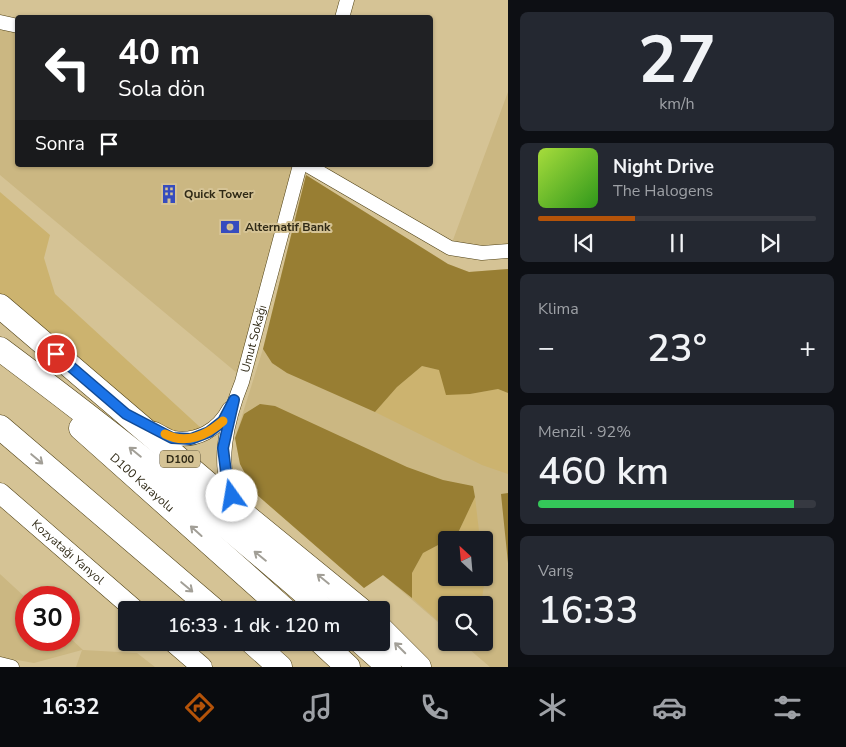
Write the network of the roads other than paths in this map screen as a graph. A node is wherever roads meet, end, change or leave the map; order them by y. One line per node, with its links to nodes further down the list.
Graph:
1 (347, 0): 2 (street)
2 (343, 15)
3 (0, 22): 4 (street)
4 (15, 25)
5 (299, 167): 11 (street, Umut Sokağı)
6 (311, 167): 7 (street)
7 (508, 251)
8 (0, 306): 12 (highway, D100)
9 (0, 349): 19 (highway, one-way to 9)
10 (0, 355): 18 (highway, D100 Karayolu, one-way to 10)
11 (234, 400): 12 (street); 15 (street, Umut Sokağı)
12 (126, 414): 15 (highway, D100)
13 (0, 428): 17 (highway, one-way to 17)
14 (0, 493): 16 (main road, Kozyatağı Yanyol)
15 (241, 512): 20 (highway, D100, one-way to 15)
16 (126, 601)
17 (203, 601)
18 (275, 601)
19 (313, 601)
20 (350, 601)
21 (390, 638): 32 (highway, one-way to 21)
22 (183, 651): 28 (main road)
23 (262, 651): 29 (highway)
24 (331, 651): 30 (highway)
25 (371, 651): 31 (highway)
26 (0, 664): 27 (street)
27 (12, 667)
28 (202, 667)
29 (280, 667)
30 (348, 667)
31 (389, 667)
32 (419, 667)

